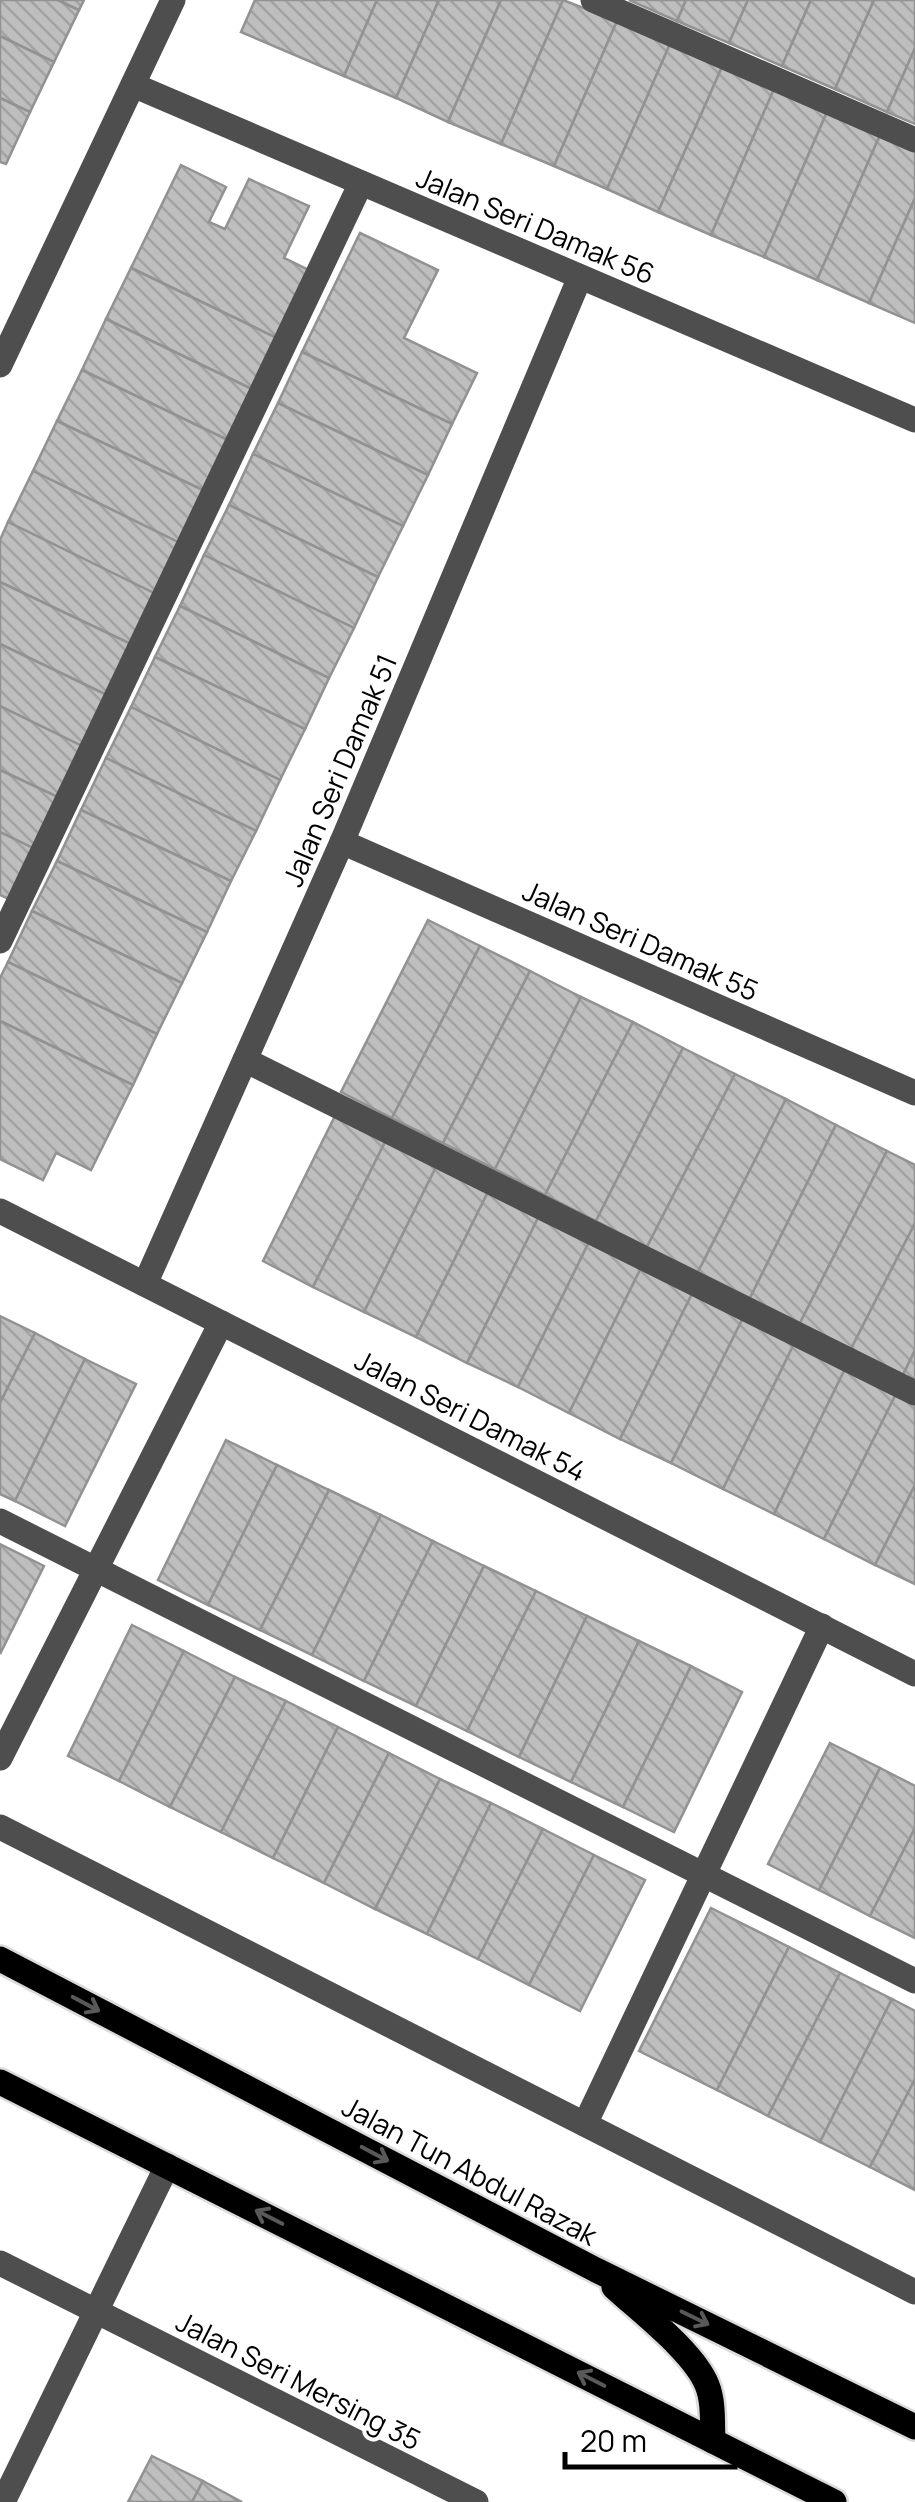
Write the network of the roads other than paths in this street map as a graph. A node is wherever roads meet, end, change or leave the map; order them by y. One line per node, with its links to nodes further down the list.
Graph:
1 (173, 0): 3 (street)
2 (593, 0): 4 (street)
3 (133, 85): 5 (street, Jalan Seri Damak 56); 7 (street)
4 (915, 140)
5 (362, 182): 6 (street, Jalan Seri Damak 56); 11 (street)
6 (580, 276): 9 (street, Jalan Seri Damak 56); 10 (street, Jalan Seri Damak 51)
7 (9, 322): 8 (street)
8 (0, 364)
9 (915, 420)
10 (342, 842): 12 (street, Jalan Seri Damak 51); 13 (street, Jalan Seri Damak 55)
11 (0, 940)
12 (245, 1060): 15 (street, Jalan Seri Damak 51); 17 (street)
13 (915, 1093)
14 (0, 1210): 15 (street, Jalan Seri Damak 54)
15 (145, 1284): 16 (street, Jalan Seri Damak 54)
16 (221, 1322): 19 (street); 20 (street, Jalan Seri Damak 54)
17 (915, 1393)
18 (0, 1521): 19 (street)
19 (95, 1569): 22 (street); 24 (street)
20 (822, 1626): 21 (street, Jalan Seri Damak 54); 24 (street)
21 (915, 1674)
22 (0, 1758)
23 (0, 1826): 28 (street)
24 (704, 1875): 26 (street); 28 (street)
25 (0, 1958): 31 (main road, Jalan Tun Abdul Razak, one-way to 31)
26 (915, 1981)
27 (0, 2082): 29 (main road)
28 (585, 2124): 32 (street)
29 (166, 2166): 33 (street); 35 (main road, one-way to 29)
30 (0, 2263): 33 (street, Jalan Seri Mersing 35)
31 (596, 2270): 34 (main road, Jalan Tun Abdul Razak, one-way to 34); 35 (main road)
32 (915, 2292)
33 (95, 2312): 36 (street); 37 (street, Jalan Seri Mersing 35)
34 (915, 2427)
35 (713, 2441): 38 (main road)
36 (3, 2502)
37 (476, 2502)
38 (834, 2502)

